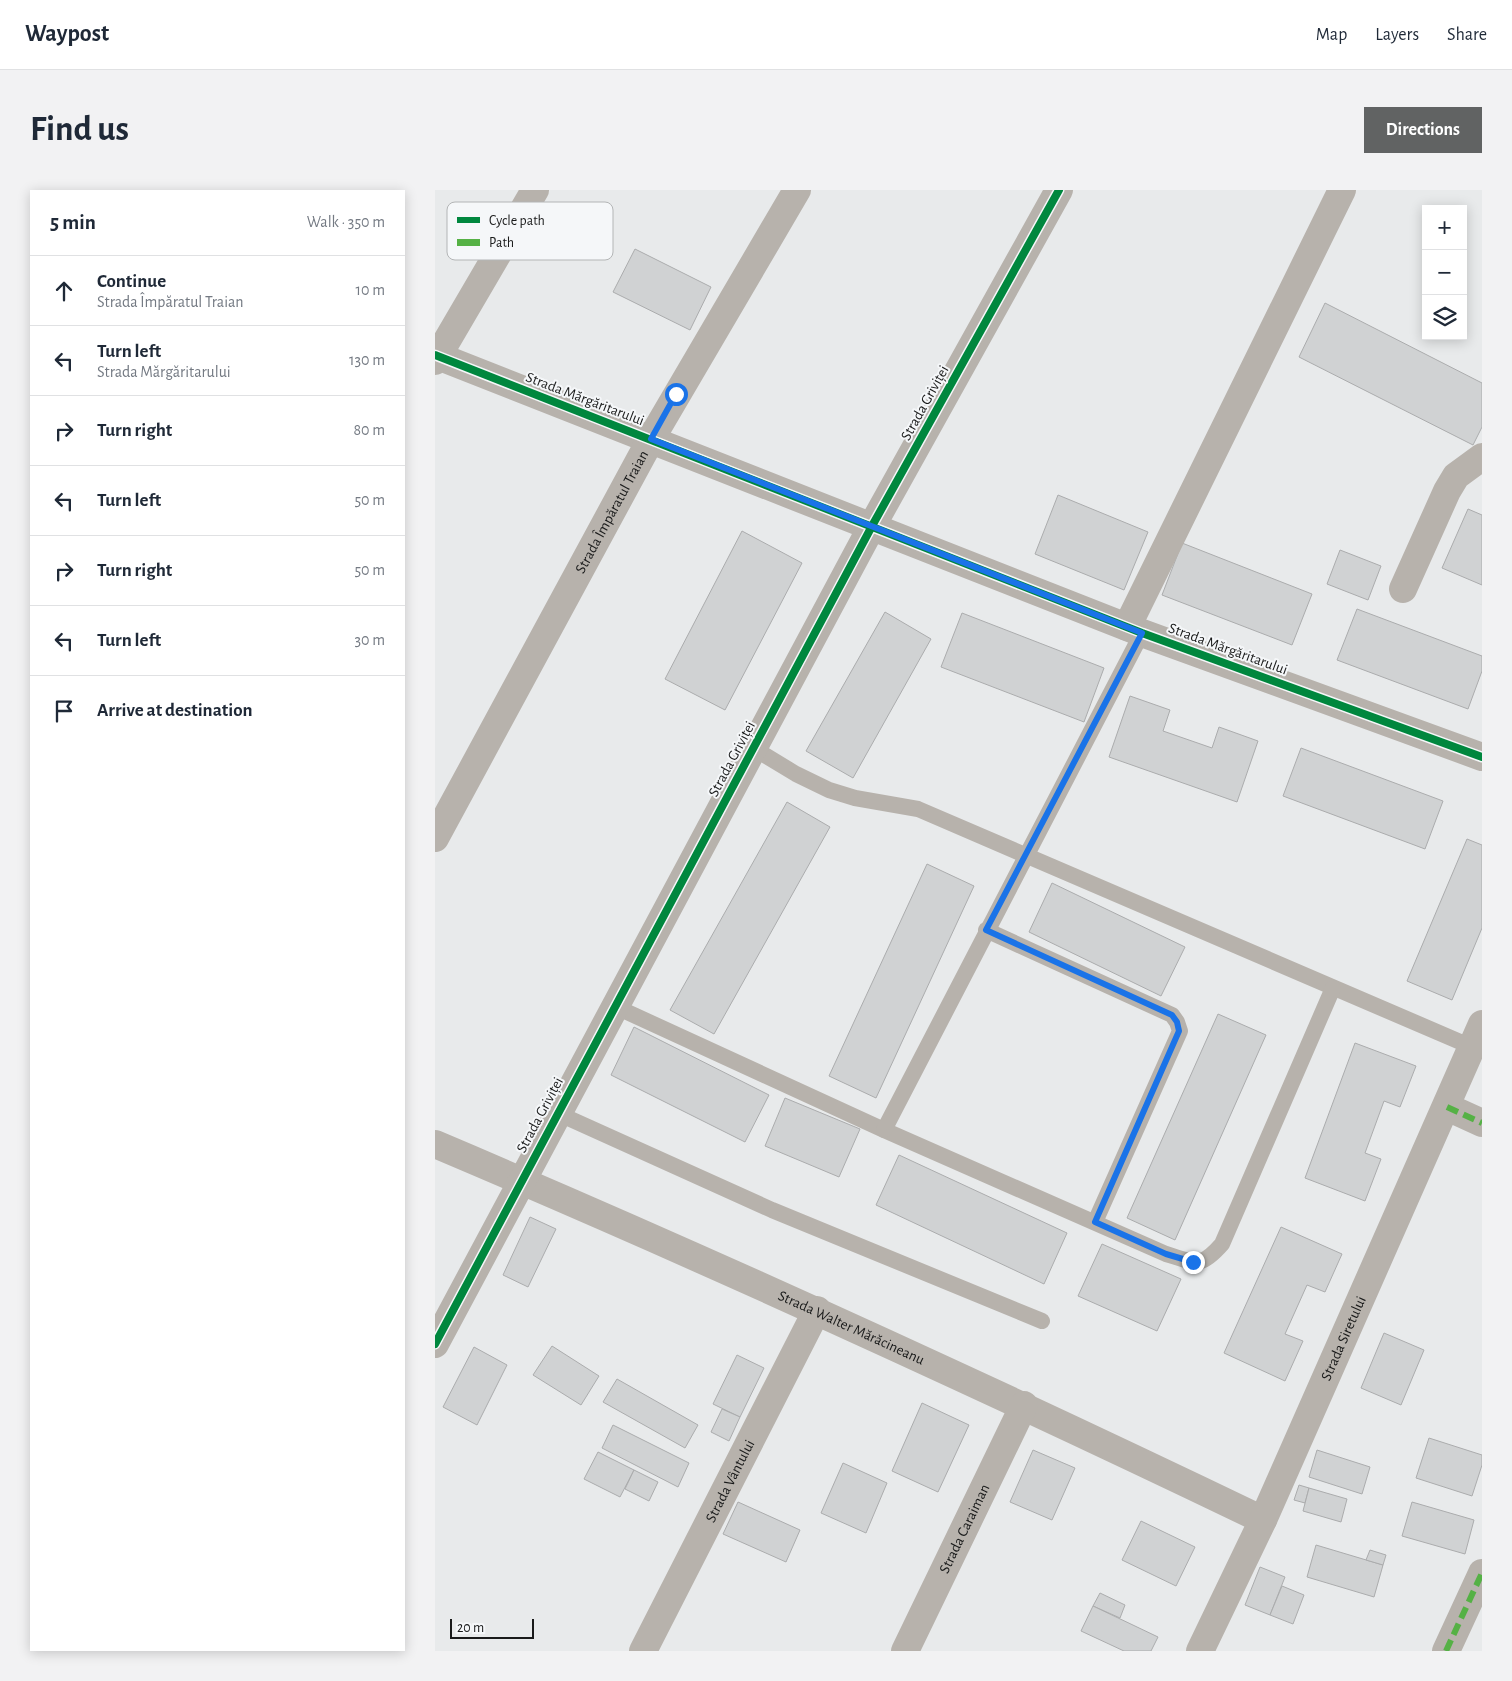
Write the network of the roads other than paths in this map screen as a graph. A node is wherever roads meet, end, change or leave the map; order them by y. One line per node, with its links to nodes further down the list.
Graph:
1 (535, 190): 5 (street)
2 (797, 190): 8 (street, Strada Împăratul Traian)
3 (1059, 190): 10 (street, Strada Griviței)
4 (1342, 190): 12 (street)
5 (528, 202)
6 (494, 260): 7 (street)
7 (436, 358): 8 (street, Strada Mărgăritarului)
8 (651, 439): 10 (street, Strada Mărgăritarului); 15 (street, Strada Împăratul Traian)
9 (1482, 457): 11 (street)
10 (872, 526): 12 (street, Strada Mărgăritarului); 13 (street, Strada Griviței)
11 (1403, 589)
12 (1135, 630): 14 (street, Strada Mărgăritarului); 16 (lane)
13 (753, 748): 16 (lane); 19 (street, Strada Griviței)
14 (1482, 757)
15 (435, 838)
16 (1026, 855): 17 (lane); 18 (lane)
17 (986, 930): 24 (lane); 27 (lane)
18 (1333, 988): 20 (lane); 27 (lane)
19 (614, 1006): 22 (street, Strada Griviței); 24 (lane)
20 (1477, 1036): 21 (street, Strada Siretului)
21 (1447, 1107): 23 (street); 32 (street, Strada Siretului)
22 (557, 1113): 26 (street, Strada Griviței); 29 (lane)
23 (1482, 1122)
24 (884, 1130): 27 (lane)
25 (435, 1144): 26 (street, Strada Walter Mărăcineanu)
26 (521, 1180): 28 (street, Strada Walter Mărăcineanu); 30 (street, Strada Griviței)
27 (1095, 1222)
28 (817, 1310): 31 (street, Strada Walter Mărăcineanu); 34 (street, Strada Vântului)
29 (1042, 1321)
30 (435, 1344)
31 (1024, 1405): 32 (street, Strada Walter Mărăcineanu); 35 (street, Strada Caraiman)
32 (1263, 1520): 36 (street, Strada Siretului)
33 (1482, 1573): 37 (street)
34 (643, 1651)
35 (905, 1651)
36 (1200, 1651)
37 (1446, 1651)

